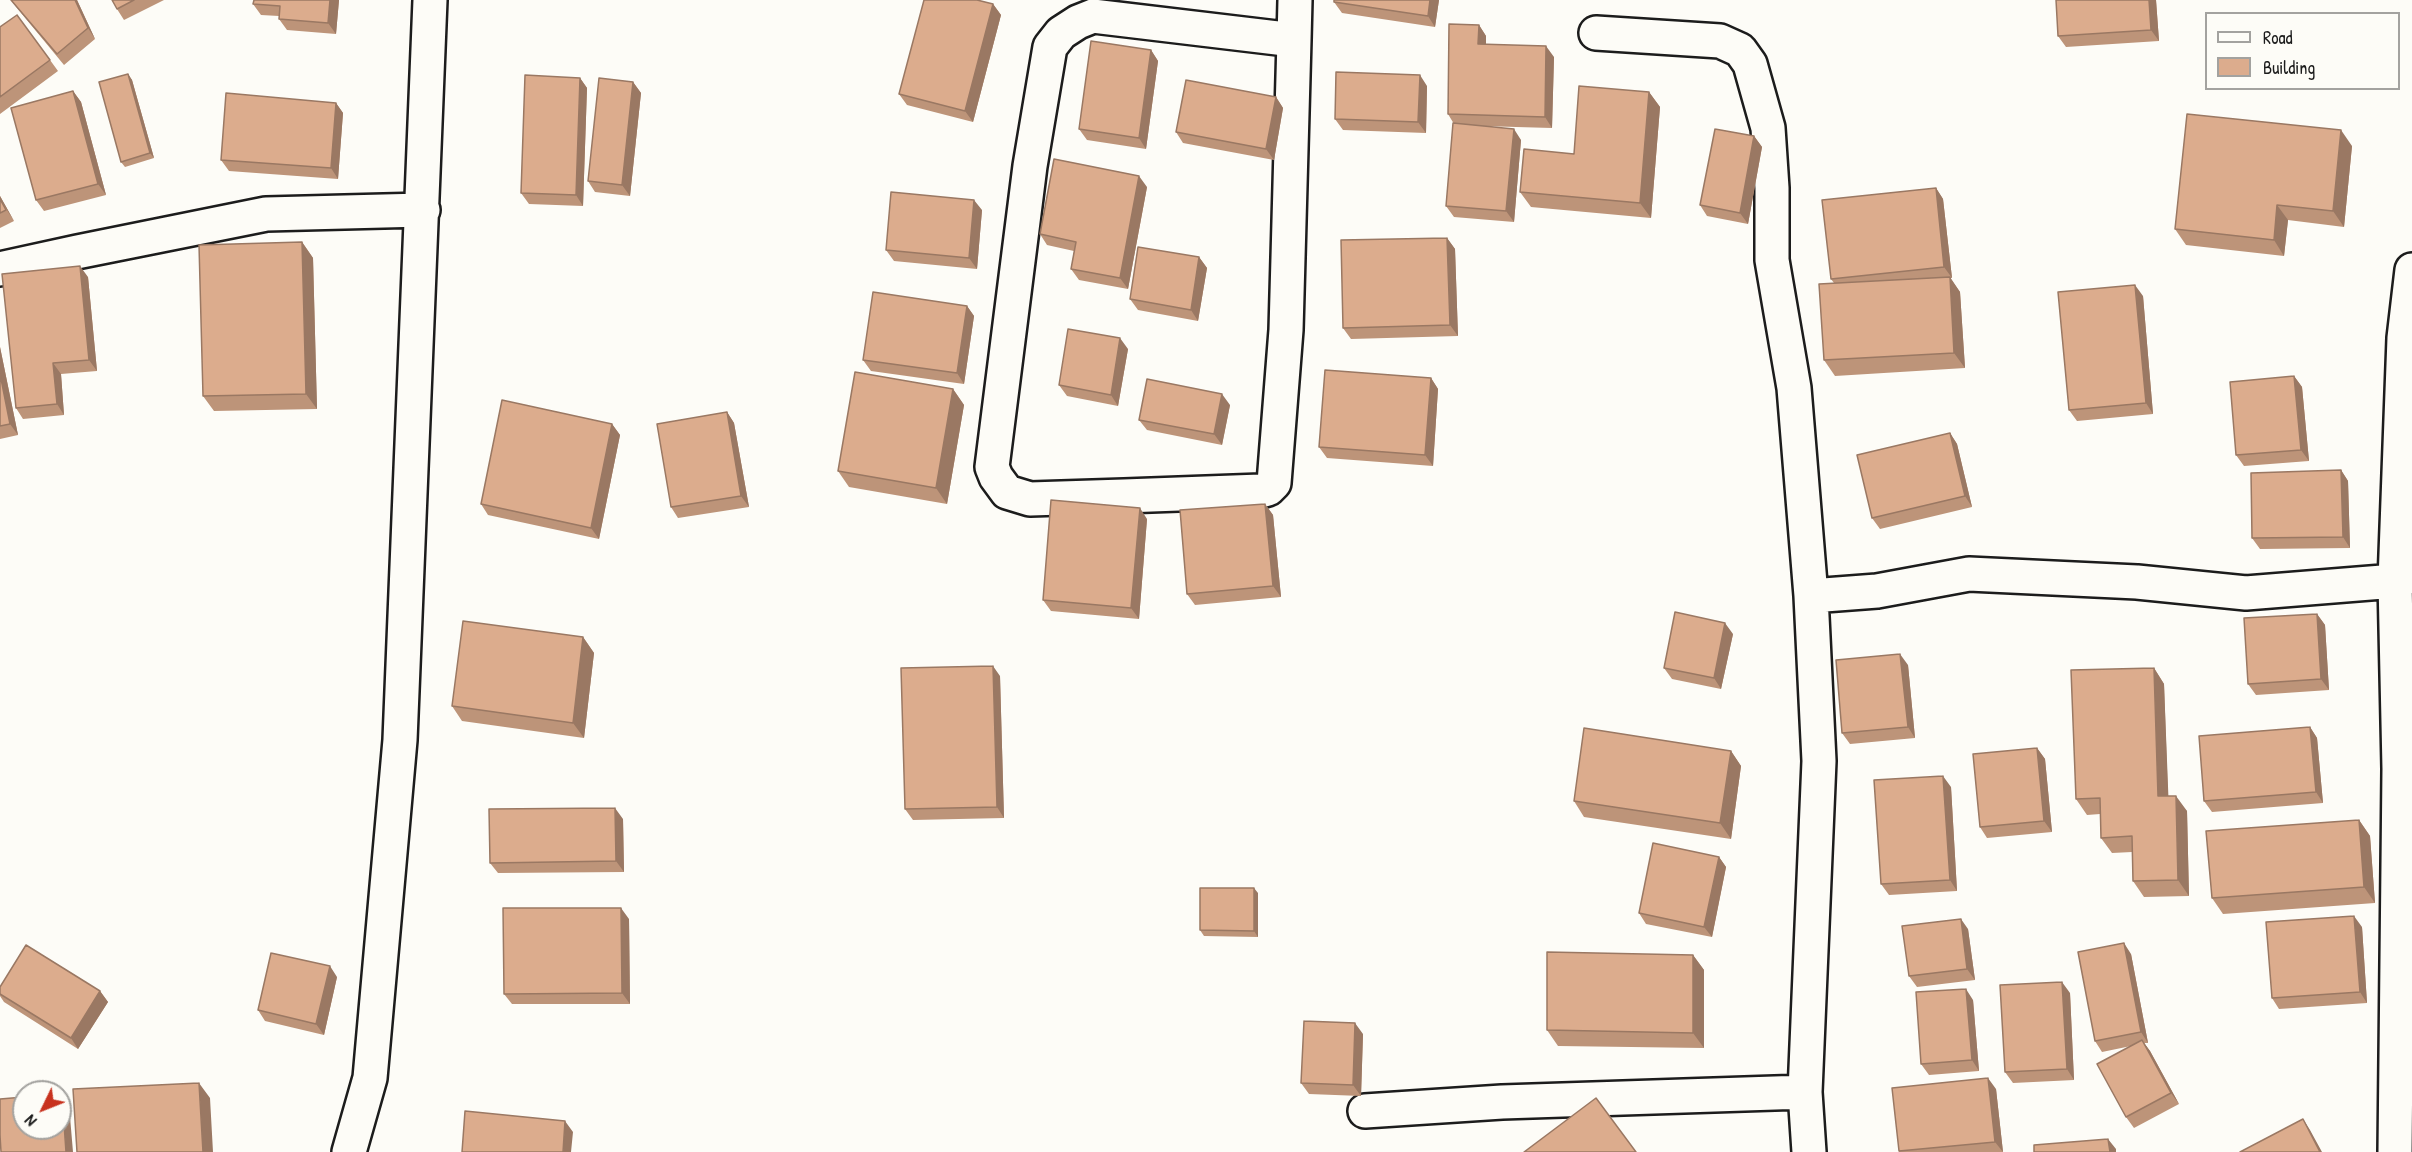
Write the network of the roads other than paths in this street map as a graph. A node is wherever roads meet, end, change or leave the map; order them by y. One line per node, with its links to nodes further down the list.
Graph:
1 (430, 0): 5 (street)
2 (1295, 0): 4 (street)
3 (1596, 33): 9 (street)
4 (1294, 40): 4 (street)
5 (423, 210): 6 (street); 12 (street)
6 (0, 269)
7 (2412, 270): 8 (street)
8 (2403, 578): 9 (street); 14 (street)
9 (1811, 596): 10 (street)
10 (1805, 1092): 11 (street); 13 (street)
11 (1365, 1111)
12 (349, 1152)
13 (1809, 1152)
14 (2395, 1152)

